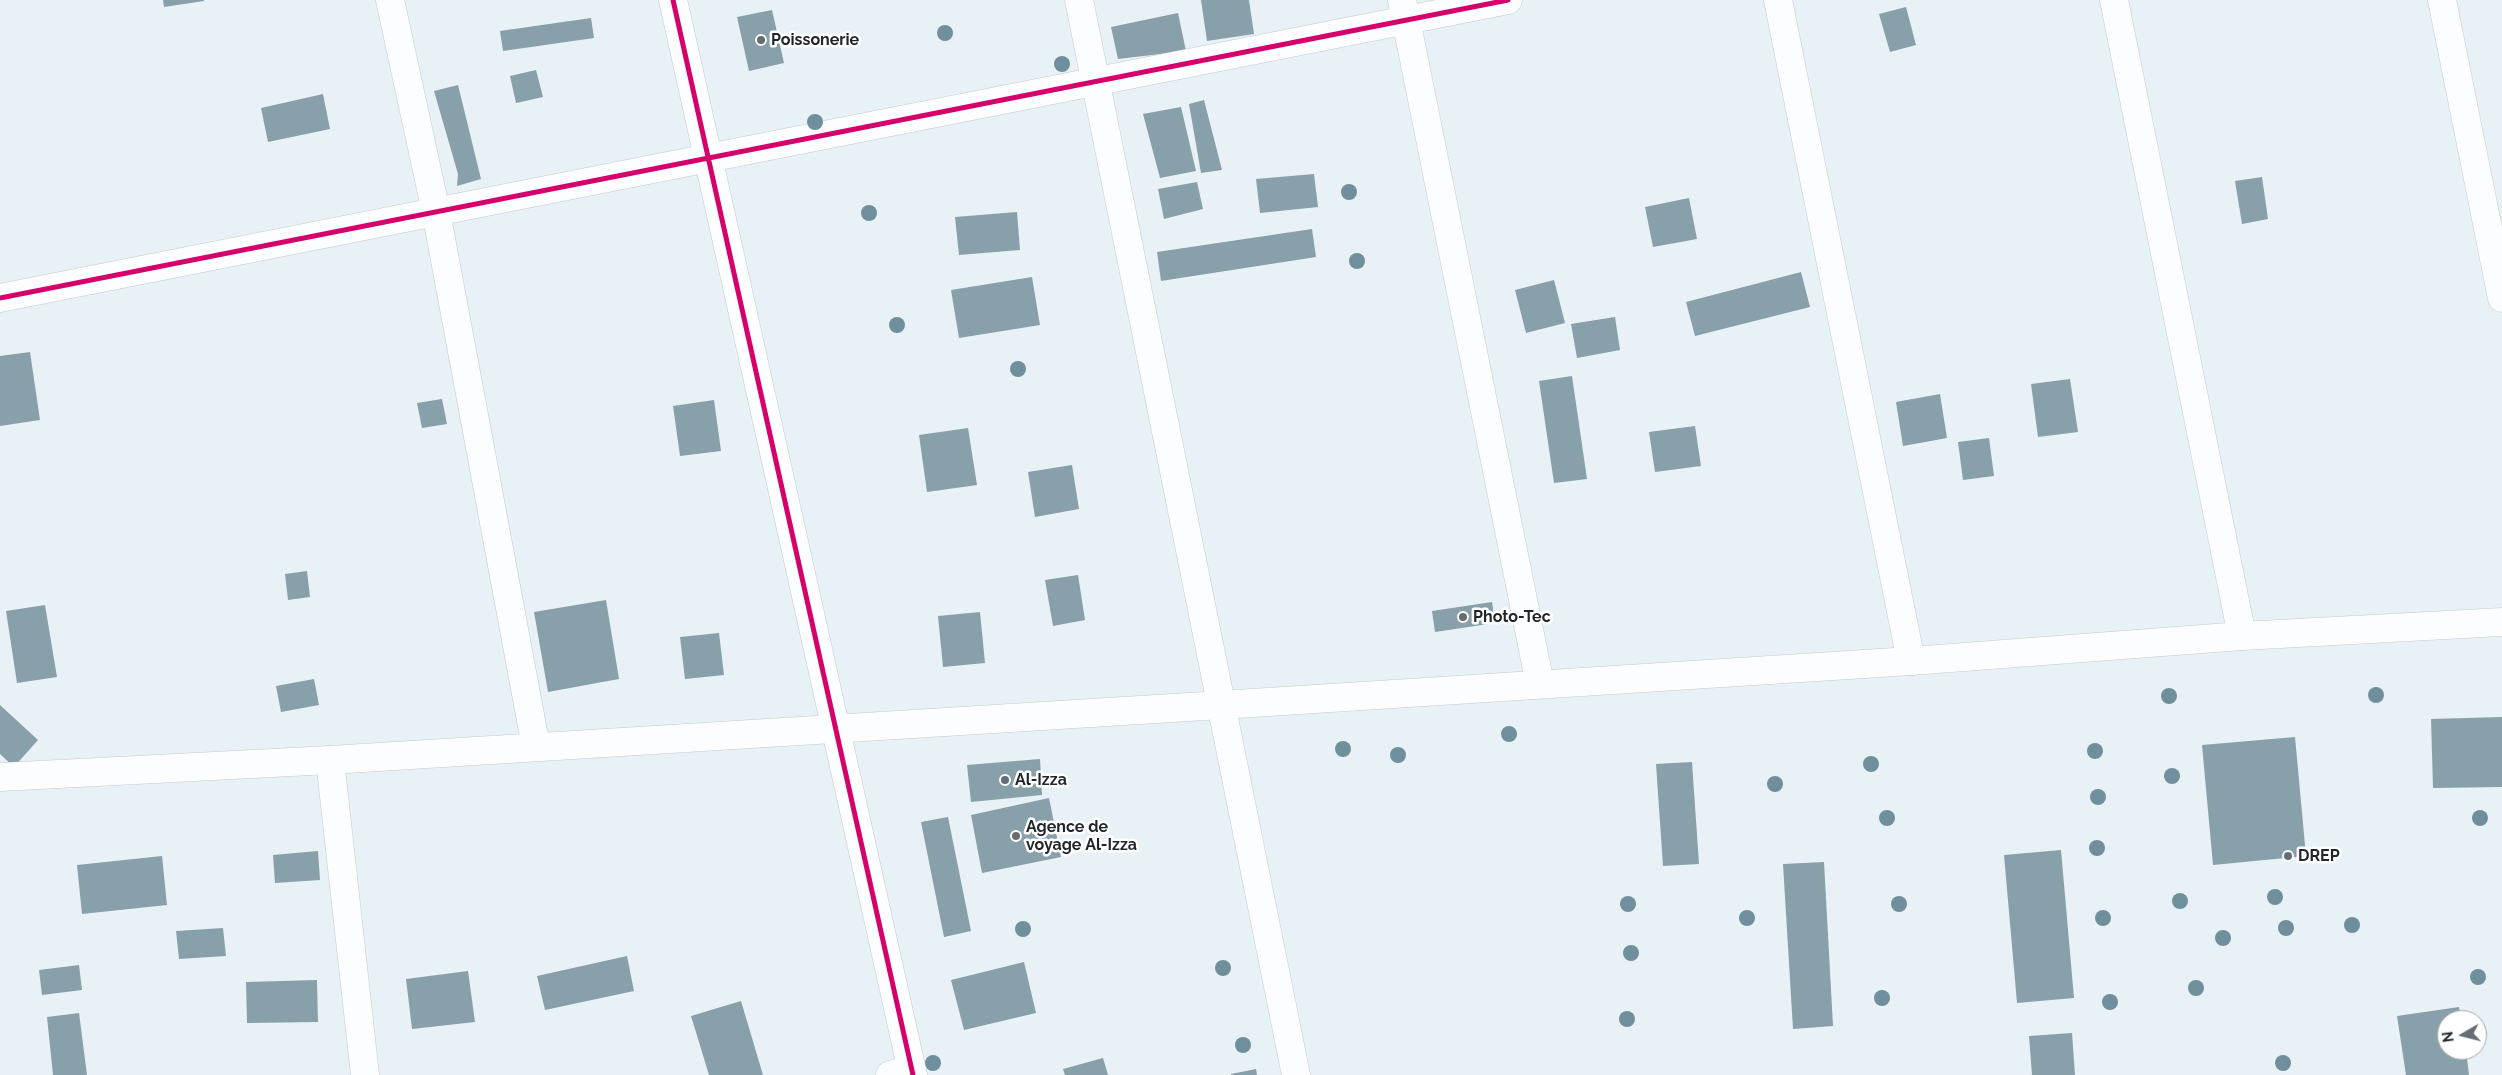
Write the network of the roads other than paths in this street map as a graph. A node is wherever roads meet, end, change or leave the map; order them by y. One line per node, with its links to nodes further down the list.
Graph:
1 (390, 0): 11 (street)
2 (673, 0): 10 (street)
3 (1079, 0): 9 (street)
4 (1508, 0): 8 (street)
5 (1778, 0): 16 (street)
6 (2114, 0): 15 (street)
7 (2442, 0): 13 (street)
8 (1404, 10): 9 (street); 17 (street)
9 (1096, 82): 10 (street); 18 (street)
10 (708, 158): 11 (street); 19 (street)
11 (436, 212): 12 (street); 20 (street)
12 (0, 298)
13 (2502, 298)
14 (2502, 622): 15 (street)
15 (2242, 636): 16 (street)
16 (1911, 661): 17 (street)
17 (1540, 684): 18 (street)
18 (1222, 705): 19 (street); 25 (street)
19 (837, 728): 20 (street); 23 (street)
20 (536, 747): 21 (street)
21 (330, 760): 22 (street); 24 (street)
22 (0, 777)
23 (905, 1073)
24 (365, 1075)
25 (1296, 1075)

